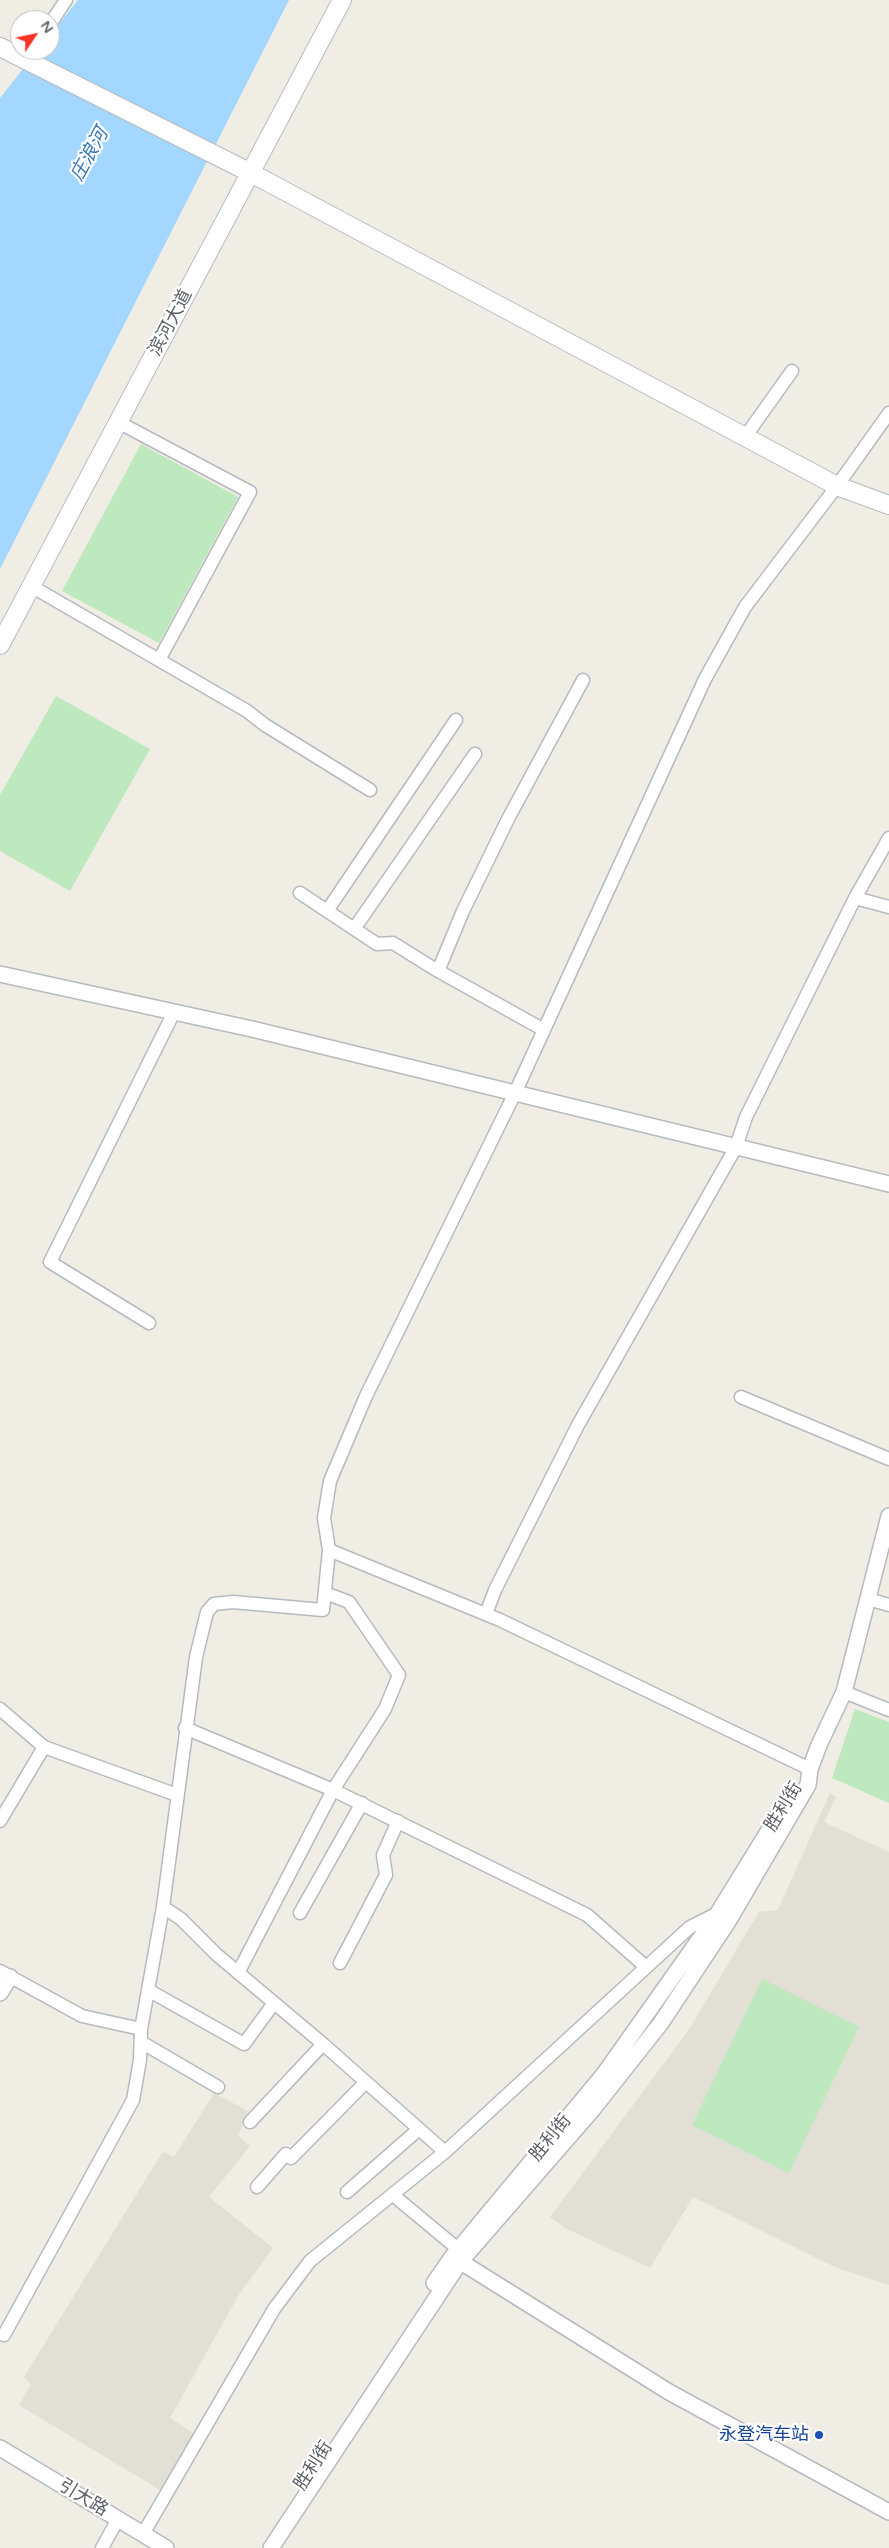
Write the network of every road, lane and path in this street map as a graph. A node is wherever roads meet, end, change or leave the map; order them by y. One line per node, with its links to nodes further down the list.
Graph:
1 (342, 0): 3 (main road, 滨河大道)
2 (30, 60): 3 (main road)
3 (250, 173): 6 (main road, 滨河大道); 7 (main road)
4 (792, 371): 7 (street)
5 (889, 413): 8 (street)
6 (118, 422): 10 (main road, 滨河大道); 12 (street)
7 (745, 437): 8 (main road)
8 (837, 486): 9 (main road); 26 (street)
9 (889, 505)
10 (32, 586): 11 (main road, 滨河大道); 12 (street)
11 (0, 645)
12 (159, 660): 16 (street)
13 (583, 680): 23 (street)
14 (456, 720): 21 (street)
15 (475, 754): 22 (street)
16 (370, 790)
17 (889, 838): 19 (street)
18 (300, 892): 21 (street)
19 (855, 898): 20 (street); 28 (street)
20 (889, 907)
21 (327, 911): 22 (street)
22 (354, 929): 23 (street)
23 (438, 971): 26 (street)
24 (0, 974): 25 (street)
25 (174, 1012): 27 (street); 30 (street)
26 (544, 1030): 27 (street)
27 (515, 1093): 28 (street); 34 (street)
28 (736, 1146): 29 (street); 38 (street)
29 (889, 1184)
30 (149, 1323)
31 (741, 1397): 32 (street)
32 (889, 1459)
33 (889, 1516): 36 (street)
34 (329, 1550): 35 (street); 38 (street)
35 (325, 1592): 42 (street); 45 (street)
36 (868, 1599): 37 (street); 39 (street)
37 (889, 1605)
38 (486, 1614): 44 (street)
39 (844, 1692): 41 (street); 44 (street)
40 (0, 1709): 43 (street)
41 (889, 1710)
42 (186, 1728): 45 (street); 46 (street)
43 (44, 1747): 46 (street); 48 (street)
44 (810, 1769): 52 (street, 胜利街); 70 (street, 胜利街)
45 (333, 1790): 47 (street); 55 (street)
46 (177, 1795): 50 (street)
47 (362, 1803): 49 (street); 51 (street)
48 (0, 1821)
49 (398, 1821): 53 (street); 54 (street)
50 (163, 1907): 55 (street); 57 (street)
51 (300, 1913)
52 (718, 1913): 54 (street); 70 (street, 胜利街)
53 (340, 1963)
54 (646, 1967): 66 (street)
55 (238, 1973): 59 (street)
56 (5, 1974): 58 (street); 60 (street)
57 (148, 1990): 59 (street); 60 (street)
58 (0, 1993)
59 (274, 2003): 61 (street)
60 (141, 2035): 63 (street); 71 (street)
61 (323, 2044): 62 (street); 64 (street)
62 (366, 2082): 65 (street); 67 (street)
63 (218, 2087)
64 (250, 2122)
65 (419, 2129): 66 (street); 68 (street)
66 (445, 2152): 69 (street)
67 (257, 2187)
68 (347, 2192)
69 (393, 2195): 70 (street); 75 (street)
70 (457, 2256): 73 (street); 78 (street, 胜利街); 79 (street, 胜利街)
71 (4, 2335)
72 (0, 2448): 74 (street, 引大路)
73 (889, 2512)
74 (118, 2519): 75 (street, 引大路); 76 (street)
75 (143, 2534): 77 (street, 引大路)
76 (102, 2548)
77 (166, 2548)
78 (260, 2548)
79 (272, 2548)

